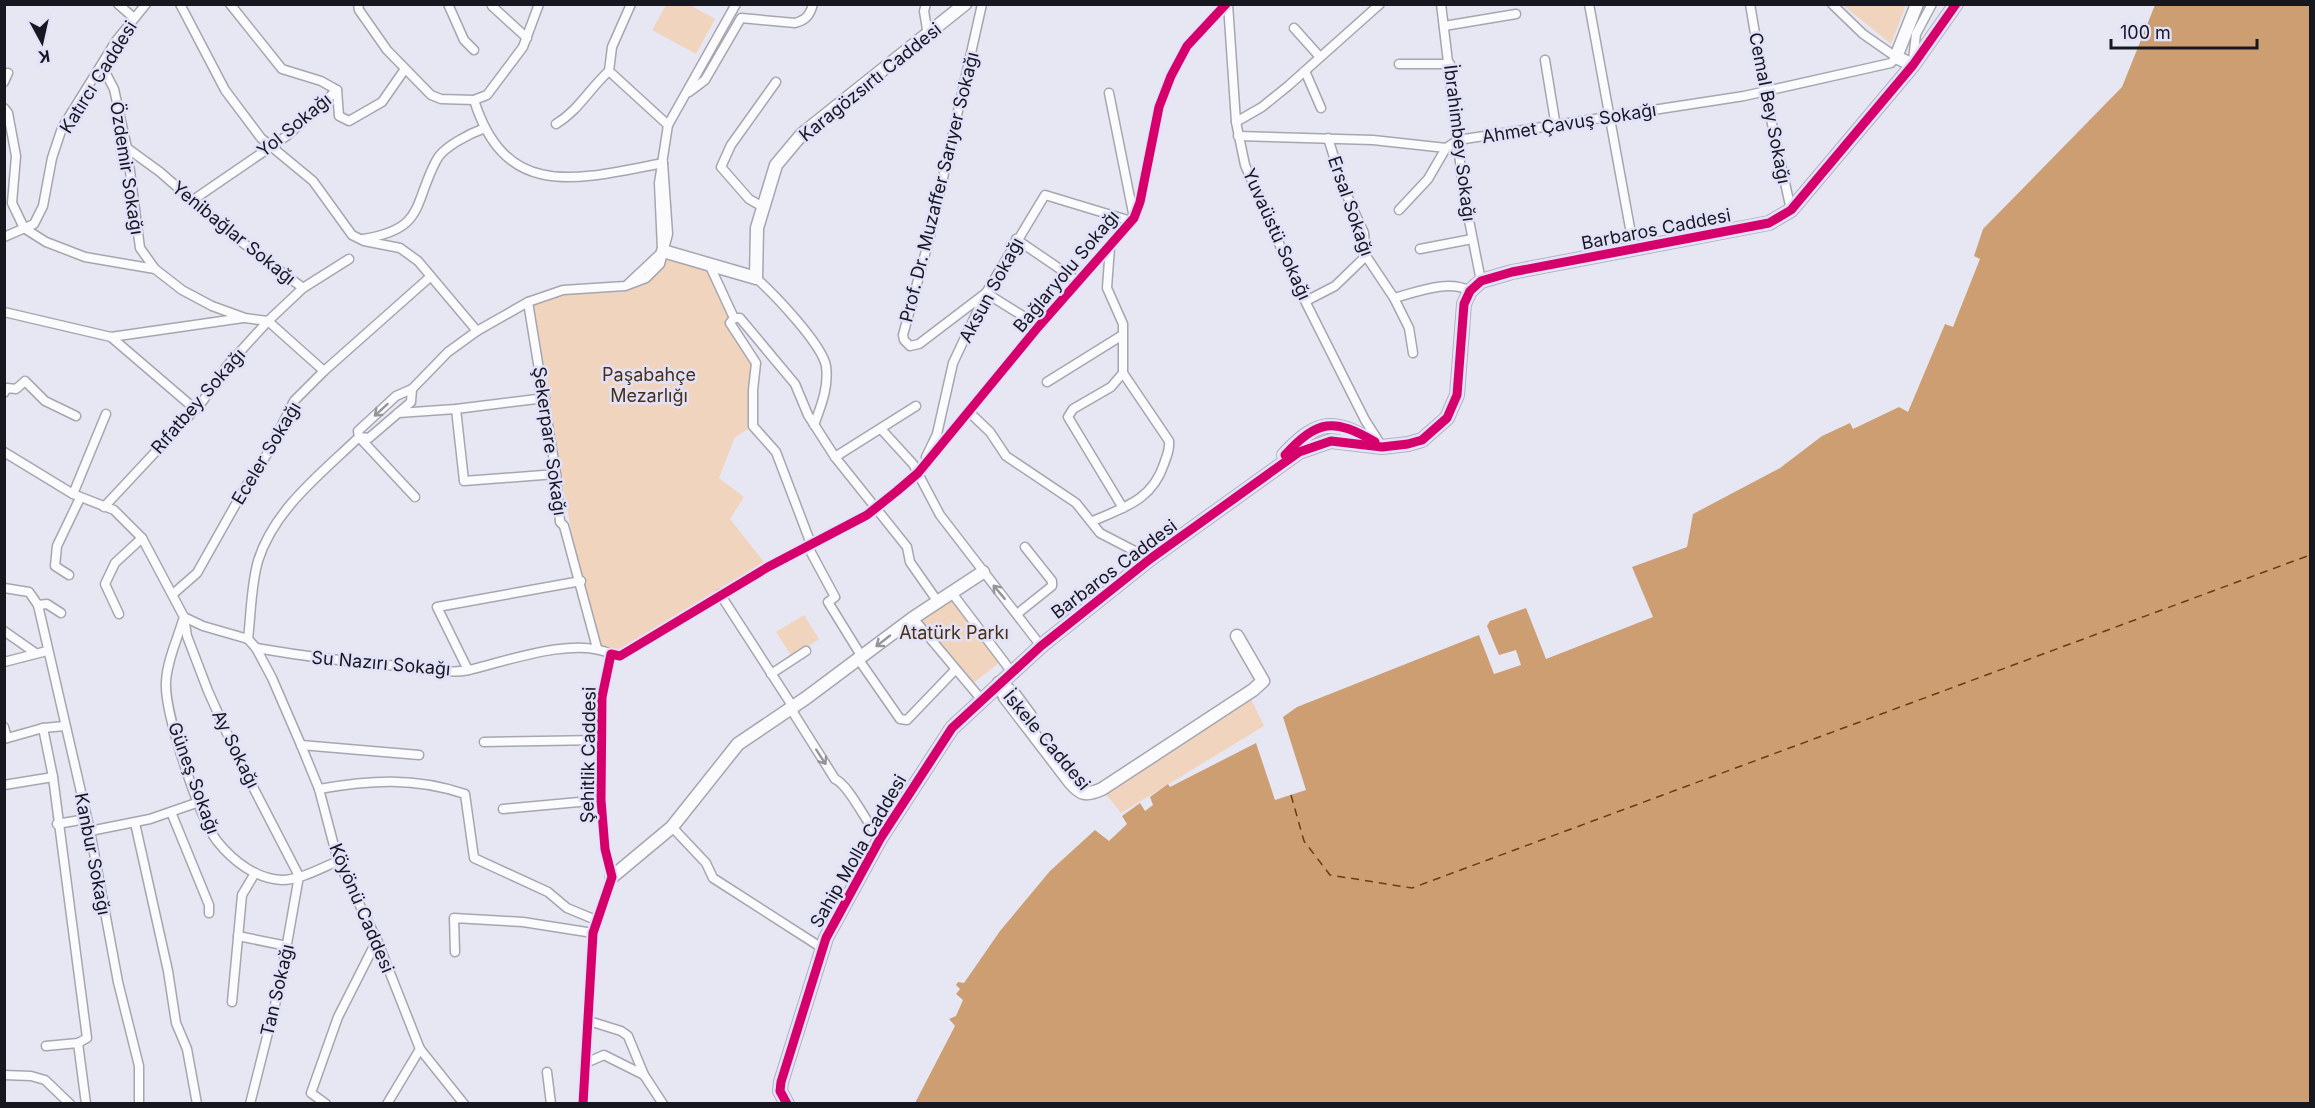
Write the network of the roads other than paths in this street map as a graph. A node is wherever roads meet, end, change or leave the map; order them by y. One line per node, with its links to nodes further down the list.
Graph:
1 (118, 4): 26 (street)
2 (146, 4): 26 (street, Katırcı Caddesi)
3 (180, 4): 60 (street)
4 (230, 4): 44 (street, Yol Sokağı)
5 (358, 4): 40 (street)
6 (448, 4): 32 (street)
7 (539, 4): 30 (street)
8 (631, 4): 41 (street)
9 (736, 4): 47 (street)
10 (813, 4): 47 (street)
11 (926, 4): 29 (street)
12 (964, 4): 29 (main road, Karagözsırtı Caddesi)
13 (982, 4): 87 (street, Prof. Dr. Muzaffer Sarıyer Sokağı)
14 (1227, 4): 52 (street, Yuvaüstü Sokağı); 68 (street, Bağlaryolu Sokağı)
15 (1380, 4): 33 (street)
16 (1441, 4): 27 (street, İbrahimbey Sokağı)
17 (1589, 4): 51 (street)
18 (1750, 4): 45 (street, Cemal Bey Sokağı)
19 (1832, 4): 34 (street)
20 (1917, 4): 34 (main road)
21 (1932, 4): 25 (street)
22 (1956, 4): 31 (main road, Barbaros Caddesi)
23 (492, 6): 30 (street)
24 (1516, 14): 27 (street)
25 (1927, 16): 31 (street); 38 (street)
26 (134, 18): 39 (street, Katırcı Caddesi)
27 (1444, 26): 37 (street, İbrahimbey Sokağı)
28 (1293, 28): 33 (street)
29 (928, 34): 65 (main road, Karagözsırtı Caddesi)
30 (527, 38): 48 (street)
31 (1932, 40): 38 (main road, Barbaros Caddesi)
32 (474, 50)
33 (1320, 57): 42 (street)
34 (1896, 57): 38 (main road); 45 (street, Ahmet Çavuş Sokağı)
35 (1545, 60): 55 (street)
36 (1399, 64): 37 (street)
37 (1450, 64): 59 (street, İbrahimbey Sokağı)
38 (1913, 65): 67 (main road, Barbaros Caddesi)
39 (102, 66): 61 (street, Özdemir Sokağı); 69 (street, Katırcı Caddesi)
40 (405, 69): 44 (street); 48 (street)
41 (609, 71): 53 (street); 54 (street)
42 (1305, 71): 50 (street); 52 (street)
43 (776, 82): 65 (street)
44 (337, 90): 60 (street, Yol Sokağı)
45 (1765, 92): 51 (street, Ahmet Çavuş Sokağı); 67 (street, Cemal Bey Sokağı)
46 (1109, 93): 68 (street)
47 (685, 95): 54 (street)
48 (474, 100): 56 (street)
49 (4, 108): 69 (street)
50 (1322, 108)
51 (1611, 115): 55 (street, Ahmet Çavuş Sokağı); 76 (street)
52 (1236, 122): 57 (street, Yuvaüstü Sokağı)
53 (556, 124)
54 (668, 125): 63 (street)
55 (1556, 127): 59 (street, Ahmet Çavuş Sokağı)
56 (485, 128): 63 (street); 71 (street)
57 (1238, 136): 58 (street); 89 (street, Yuvaüstü Sokağı)
58 (1328, 138): 62 (street); 78 (street, Ersal Sokağı)
59 (1458, 140): 62 (street, Ahmet Çavuş Sokağı); 73 (street, İbrahimbey Sokağı)
60 (270, 146): 64 (street, Yol Sokağı); 71 (street)
61 (128, 148): 64 (street, Yenibağlar Sokağı); 81 (street, Özdemir Sokağı)
62 (1446, 148): 66 (street)
63 (663, 163): 77 (street)
64 (193, 200): 86 (street, Yenibağlar Sokağı)
65 (764, 207): 83 (main road, Karagözsırtı Caddesi)
66 (1399, 210)
67 (1791, 210): 76 (main road, Barbaros Caddesi)
68 (1132, 219): 72 (street, Aksun Sokağı); 74 (street, Bağlaryolu Sokağı)
69 (24, 228): 70 (street, Katırcı Caddesi); 81 (street)
70 (4, 237)
71 (361, 239): 82 (street)
72 (1016, 239): 84 (street); 87 (street, Aksun Sokağı)
73 (1472, 239): 75 (street); 85 (street, İbrahimbey Sokağı)
74 (1110, 246): 84 (street, Bağlaryolu Sokağı); 97 (street)
75 (1420, 249)
76 (1634, 250): 85 (main road, Barbaros Caddesi)
77 (663, 251): 80 (main road); 90 (street)
78 (1366, 256): 88 (street, Ersal Sokağı); 89 (street)
79 (349, 259): 86 (street)
80 (709, 264): 83 (main road); 93 (street)
81 (155, 269): 92 (street)
82 (430, 277): 96 (street); 100 (street, Eceler Sokağı)
83 (756, 278): 113 (street)
84 (1079, 282): 95 (street, Bağlaryolu Sokağı)
85 (1475, 286): 88 (street); 116 (main road)
86 (303, 288): 94 (street, Yenibağlar Sokağı)
87 (986, 293): 95 (street); 120 (street, Aksun Sokağı)
88 (1394, 298): 99 (street, Ersal Sokağı)
89 (1306, 301): 116 (street, Yuvaüstü Sokağı)
90 (528, 302): 96 (street); 105 (street, Şekerpare Sokağı)
91 (4, 312): 98 (street)
92 (244, 318): 94 (street); 98 (street)
93 (734, 318): 113 (street); 128 (street)
94 (268, 321): 100 (street); 107 (street, Rıfatbey Sokağı)
95 (1039, 326): 109 (street, Bağlaryolu Sokağı)
96 (477, 331): 103 (street)
97 (1121, 336): 101 (street); 102 (street)
98 (111, 337): 107 (street)
99 (1413, 353)
100 (324, 371): 136 (street, Eceler Sokağı)
101 (1123, 373): 125 (street); 125 (street)
102 (1047, 382)
103 (412, 389): 110 (street); 115 (street, one-way to 115)
104 (4, 393): 112 (street)
105 (545, 398): 108 (street); 119 (street, Şekerpare Sokağı)
106 (916, 406): 114 (street)
107 (195, 409): 123 (street, Rıfatbey Sokağı)
108 (456, 410): 110 (street); 119 (street)
109 (969, 412): 120 (street, Bağlaryolu Sokağı); 126 (street)
110 (398, 413): 115 (street)
111 (106, 414): 121 (street)
112 (76, 416)
113 (814, 425): 118 (street)
114 (881, 429): 118 (street); 120 (street)
115 (359, 437): 122 (street); 147 (street)
116 (1382, 447): 130 (main road, Barbaros Caddesi)
117 (4, 453): 121 (street, Ay Sokağı)
118 (835, 457): 124 (street)
119 (556, 474): 133 (street, Şekerpare Sokağı)
120 (918, 474): 124 (street); 131 (street)
121 (77, 496): 123 (street, Ay Sokağı); 132 (street)
122 (415, 497)
123 (105, 507): 127 (street, Ay Sokağı)
124 (877, 507): 128 (street); 138 (street)
125 (1123, 508): 126 (street)
126 (1093, 521): 130 (street)
127 (142, 538): 136 (street, Ay Sokağı); 141 (street)
128 (809, 544): 137 (street); 155 (street)
129 (1025, 547): 142 (street)
130 (1150, 559): 148 (main road, Barbaros Caddesi)
131 (983, 572): 135 (main road); 142 (street, one-way to 131)
132 (69, 575)
133 (580, 581): 150 (street, Şekerpare Sokağı); 157 (street)
134 (4, 588): 139 (street)
135 (952, 593): 138 (main road); 159 (street)
136 (173, 594): 143 (street, Ay Sokağı)
137 (720, 594): 154 (street); 160 (street)
138 (938, 602): 144 (main road)
139 (38, 605): 140 (street); 151 (street, Kanbur Sokağı)
140 (61, 613)
141 (119, 614)
142 (1017, 614): 148 (street)
143 (184, 617): 147 (street); 176 (street, Güneş Sokağı); 187 (street, Ay Sokağı)
144 (913, 618): 155 (main road, one-way to 155); 158 (street)
145 (4, 632): 153 (street)
146 (1237, 636): 161 (main road, İskele Caddesi)
147 (248, 639): 149 (street, Köyönü Caddesi)
148 (1041, 645): 159 (main road, Barbaros Caddesi)
149 (256, 648): 157 (street, Su Nazırı Sokağı); 170 (street, Köyönü Caddesi)
150 (597, 648): 154 (street, Su Nazırı Sokağı); 157 (street, Su Nazırı Sokağı)
151 (47, 651): 153 (street); 164 (street, Kanbur Sokağı)
152 (806, 651): 160 (street)
153 (34, 652): 156 (street)
154 (611, 654): 168 (street, Şehitlik Caddesi)
155 (861, 658): 158 (street); 163 (main road)
156 (4, 662)
157 (468, 670)
158 (955, 670): 162 (street)
159 (1011, 671): 161 (main road, Barbaros Caddesi)
160 (771, 674): 163 (street)
161 (999, 683): 162 (main road, Barbaros Caddesi)
162 (981, 699): 184 (main road, Sahip Molla Caddesi)
163 (793, 707): 182 (main road); 184 (street, one-way to 184)
164 (65, 726): 166 (street); 179 (street, Kanbur Sokağı)
165 (4, 727): 167 (street)
166 (43, 728): 167 (street); 172 (street)
167 (6, 738)
168 (602, 740): 169 (street); 175 (street, Şehitlik Caddesi)
169 (484, 742)
170 (302, 745): 171 (street); 174 (street, Köyönü Caddesi)
171 (419, 755)
172 (53, 777): 173 (street); 181 (street)
173 (4, 785)
174 (319, 789): 185 (street, Köyönü Caddesi); 190 (street)
175 (601, 800): 177 (street); 188 (street, Şehitlik Caddesi)
176 (199, 802): 178 (street); 186 (street, Güneş Sokağı)
177 (503, 809)
178 (171, 812): 180 (street); 189 (street)
179 (87, 819): 181 (street); 183 (street, Kanbur Sokağı)
180 (135, 823): 183 (street); 209 (street)
181 (57, 824): 199 (street)
182 (672, 827): 188 (main road); 195 (street)
183 (90, 831): 208 (street, Kanbur Sokağı)
184 (880, 839): 195 (main road, Sahip Molla Caddesi)
185 (338, 861): 187 (street, Güneş Sokağı); 193 (street, Köyönü Caddesi)
186 (255, 873): 187 (street, Güneş Sokağı); 192 (street)
187 (299, 876): 194 (street, Tan Sokağı)
188 (612, 877): 190 (street)
189 (209, 913)
190 (596, 920): 191 (street)
191 (593, 933): 196 (street); 198 (street)
192 (238, 936): 194 (street); 197 (street)
193 (377, 940): 201 (street, Köyönü Caddesi); 211 (street)
194 (287, 946): 210 (street, Tan Sokağı)
195 (822, 948): 217 (main road, Sahip Molla Caddesi)
196 (455, 952)
197 (232, 1002)
198 (589, 1021): 202 (street); 205 (street)
199 (78, 1043): 200 (street); 207 (street)
200 (46, 1046)
201 (420, 1049): 212 (street); 213 (street, Köyönü Caddesi)
202 (588, 1062): 205 (street); 215 (street)
203 (547, 1072): 214 (street)
204 (4, 1075): 206 (street)
205 (645, 1075): 216 (street)
206 (70, 1104)
207 (86, 1104)
208 (139, 1104)
209 (197, 1104)
210 (250, 1104)
211 (326, 1104)
212 (387, 1104)
213 (464, 1104)
214 (551, 1104)
215 (583, 1104)
216 (663, 1104)
217 (787, 1104)

